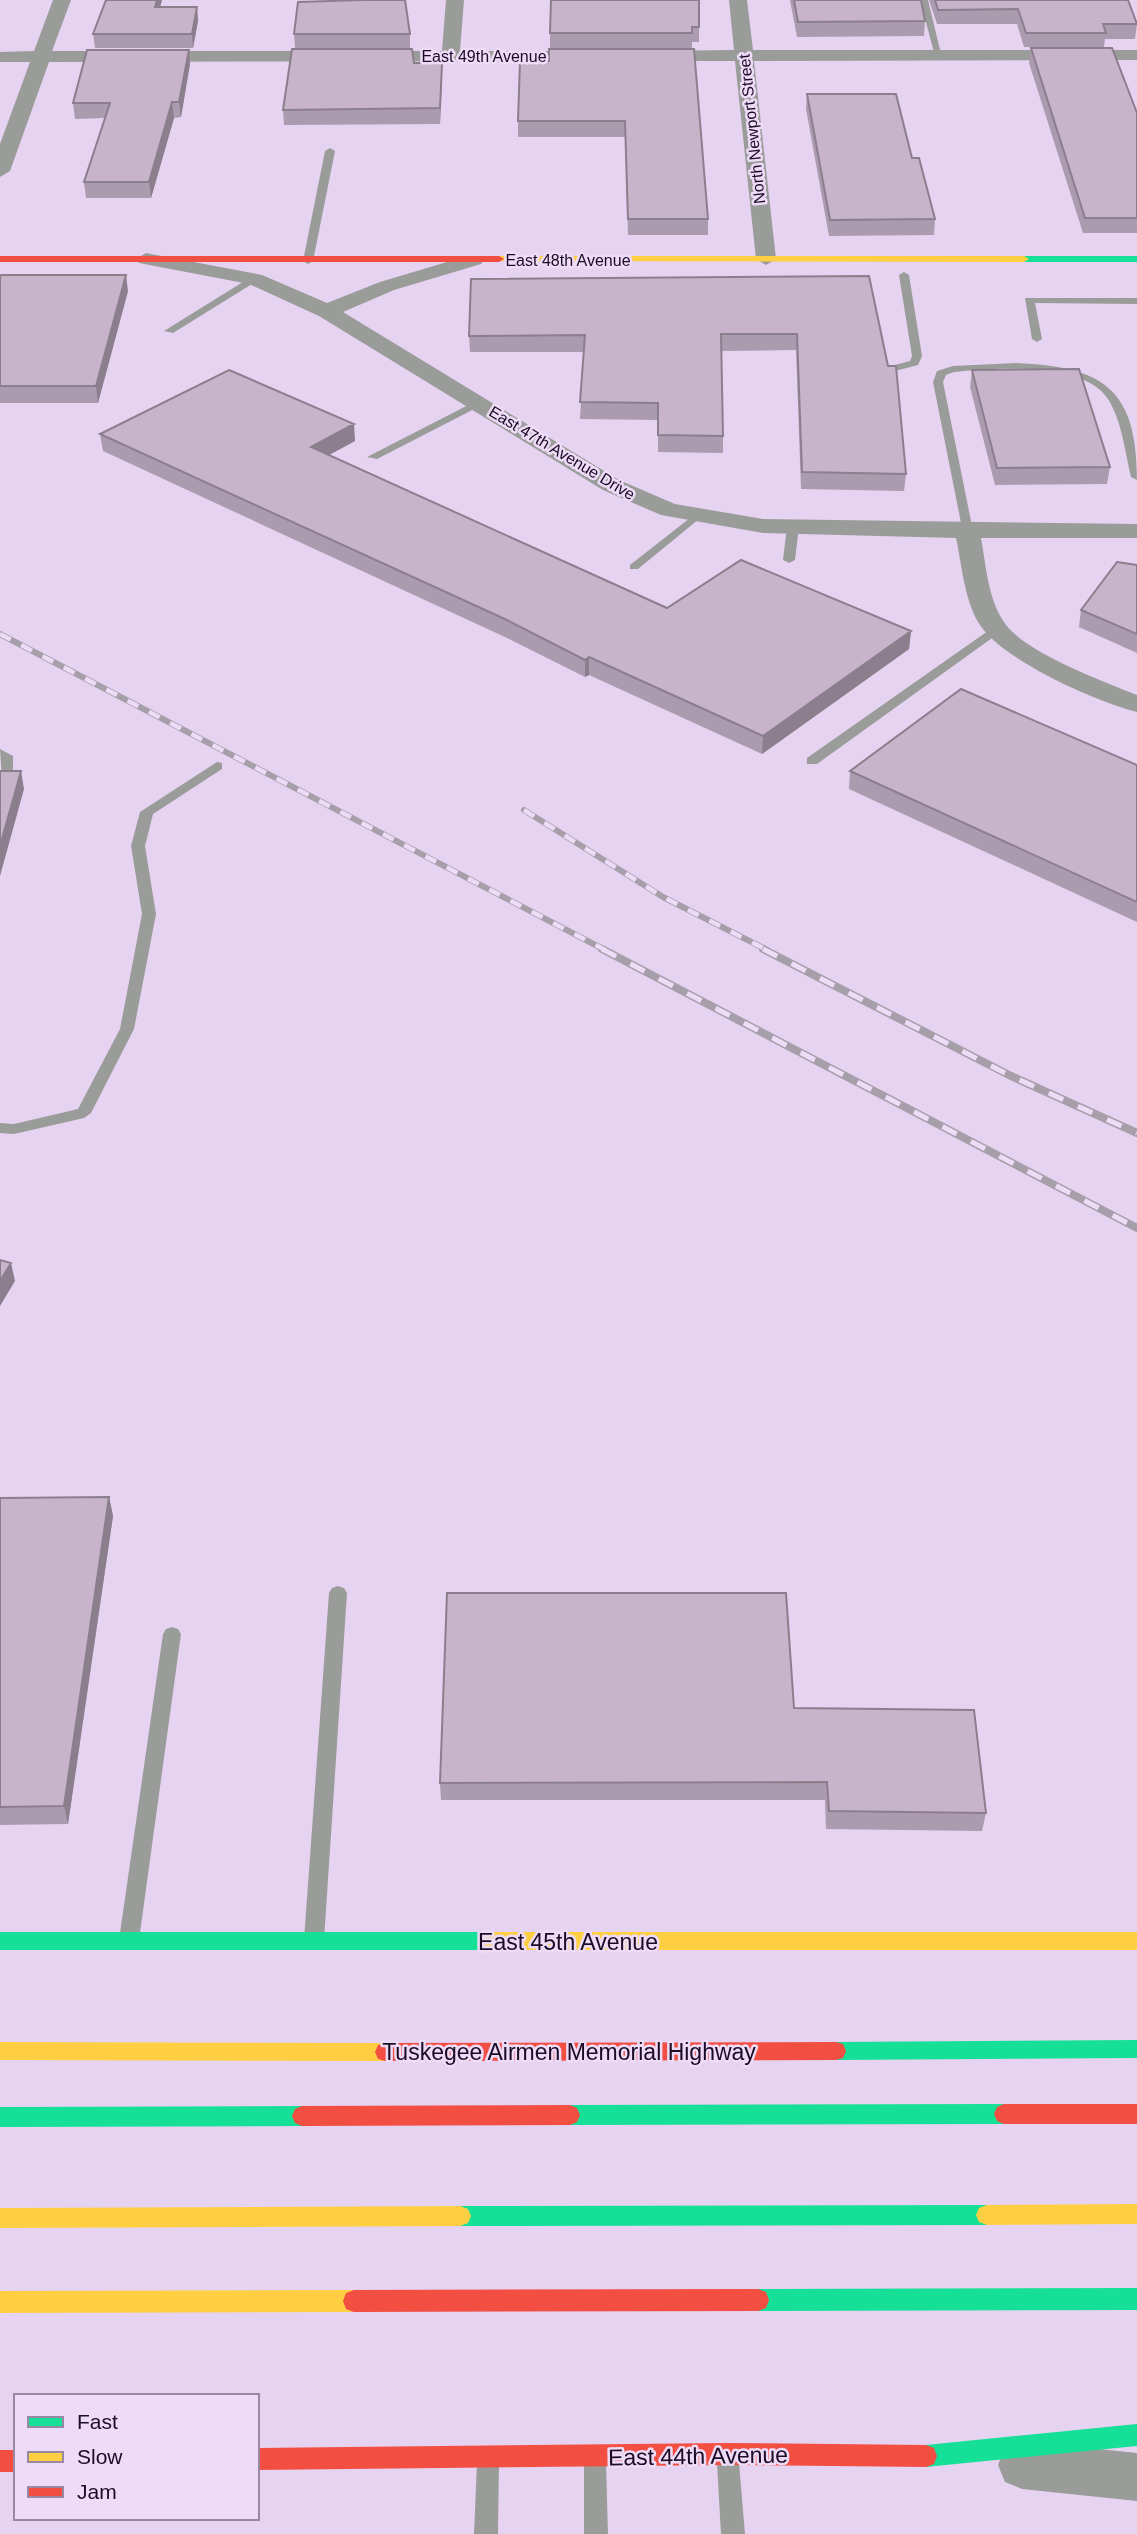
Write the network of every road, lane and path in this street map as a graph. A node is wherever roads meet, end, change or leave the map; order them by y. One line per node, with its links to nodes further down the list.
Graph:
1 (62, 0): 10 (street)
2 (455, 0): 6 (street)
3 (738, 0): 7 (street, North Newport Street)
4 (924, 0): 8 (lane)
5 (1137, 55): 8 (street, East 49th Avenue)
6 (451, 56): 7 (street, East 49th Avenue); 10 (street, East 49th Avenue)
7 (744, 56): 8 (street, East 49th Avenue); 15 (street, North Newport Street)
8 (939, 56)
9 (0, 57): 10 (street, East 49th Avenue)
10 (41, 57): 12 (street)
11 (330, 151): 18 (lane)
12 (0, 171)
13 (0, 259): 14 (main road, East 48th Avenue)
14 (146, 259): 18 (main road, East 48th Avenue); 20 (street, East 47th Avenue Drive)
15 (766, 259): 16 (main road, East 48th Avenue); 17 (main road, East 48th Avenue)
16 (1137, 259)
17 (474, 260): 18 (main road, East 48th Avenue); 22 (street)
18 (308, 261)
19 (904, 275): 25 (lane)
20 (255, 279): 22 (street, East 47th Avenue Drive); 23 (lane)
21 (1137, 301): 24 (lane)
22 (327, 311): 26 (street, East 47th Avenue Drive)
23 (169, 331)
24 (1037, 340)
25 (891, 369)
26 (478, 403): 27 (lane); 29 (street, East 47th Avenue Drive)
27 (373, 457)
28 (1137, 477): 31 (lane)
29 (695, 517): 30 (street, East 47th Avenue Drive); 34 (lane)
30 (793, 527): 31 (street, East 47th Avenue Drive); 33 (lane)
31 (967, 531): 32 (street, East 47th Avenue Drive); 35 (street)
32 (1137, 531)
33 (789, 560)
34 (634, 567)
35 (995, 629): 36 (street); 38 (lane)
36 (1137, 704)
37 (0, 753): 40 (lane)
38 (812, 761)
39 (217, 766): 41 (lane)
40 (8, 779)
41 (0, 1128)
42 (338, 1593): 47 (lane)
43 (172, 1633): 46 (lane)
44 (0, 1941): 46 (main road, East 45th Avenue)
45 (1137, 1941): 47 (main road, East 45th Avenue)
46 (128, 1942): 47 (main road, East 45th Avenue)
47 (314, 1943)
48 (1137, 2049): 49 (main road, Tuskegee Airmen Memorial Highway)
49 (0, 2051)
50 (1137, 2115): 51 (main road)
51 (0, 2117)
52 (1137, 2214): 53 (main road)
53 (0, 2218)
54 (1137, 2299): 55 (main road)
55 (0, 2302)
56 (1137, 2435): 58 (main road)
57 (728, 2454): 58 (main road, East 44th Avenue); 59 (main road, East 44th Avenue); 65 (lane)
58 (926, 2456): 62 (street, East 44th Avenue)
59 (595, 2457): 60 (main road, East 44th Avenue); 64 (lane)
60 (488, 2458): 61 (main road, East 44th Avenue); 63 (lane)
61 (259, 2459)
62 (1137, 2477)
63 (486, 2534)
64 (596, 2534)
65 (733, 2534)

